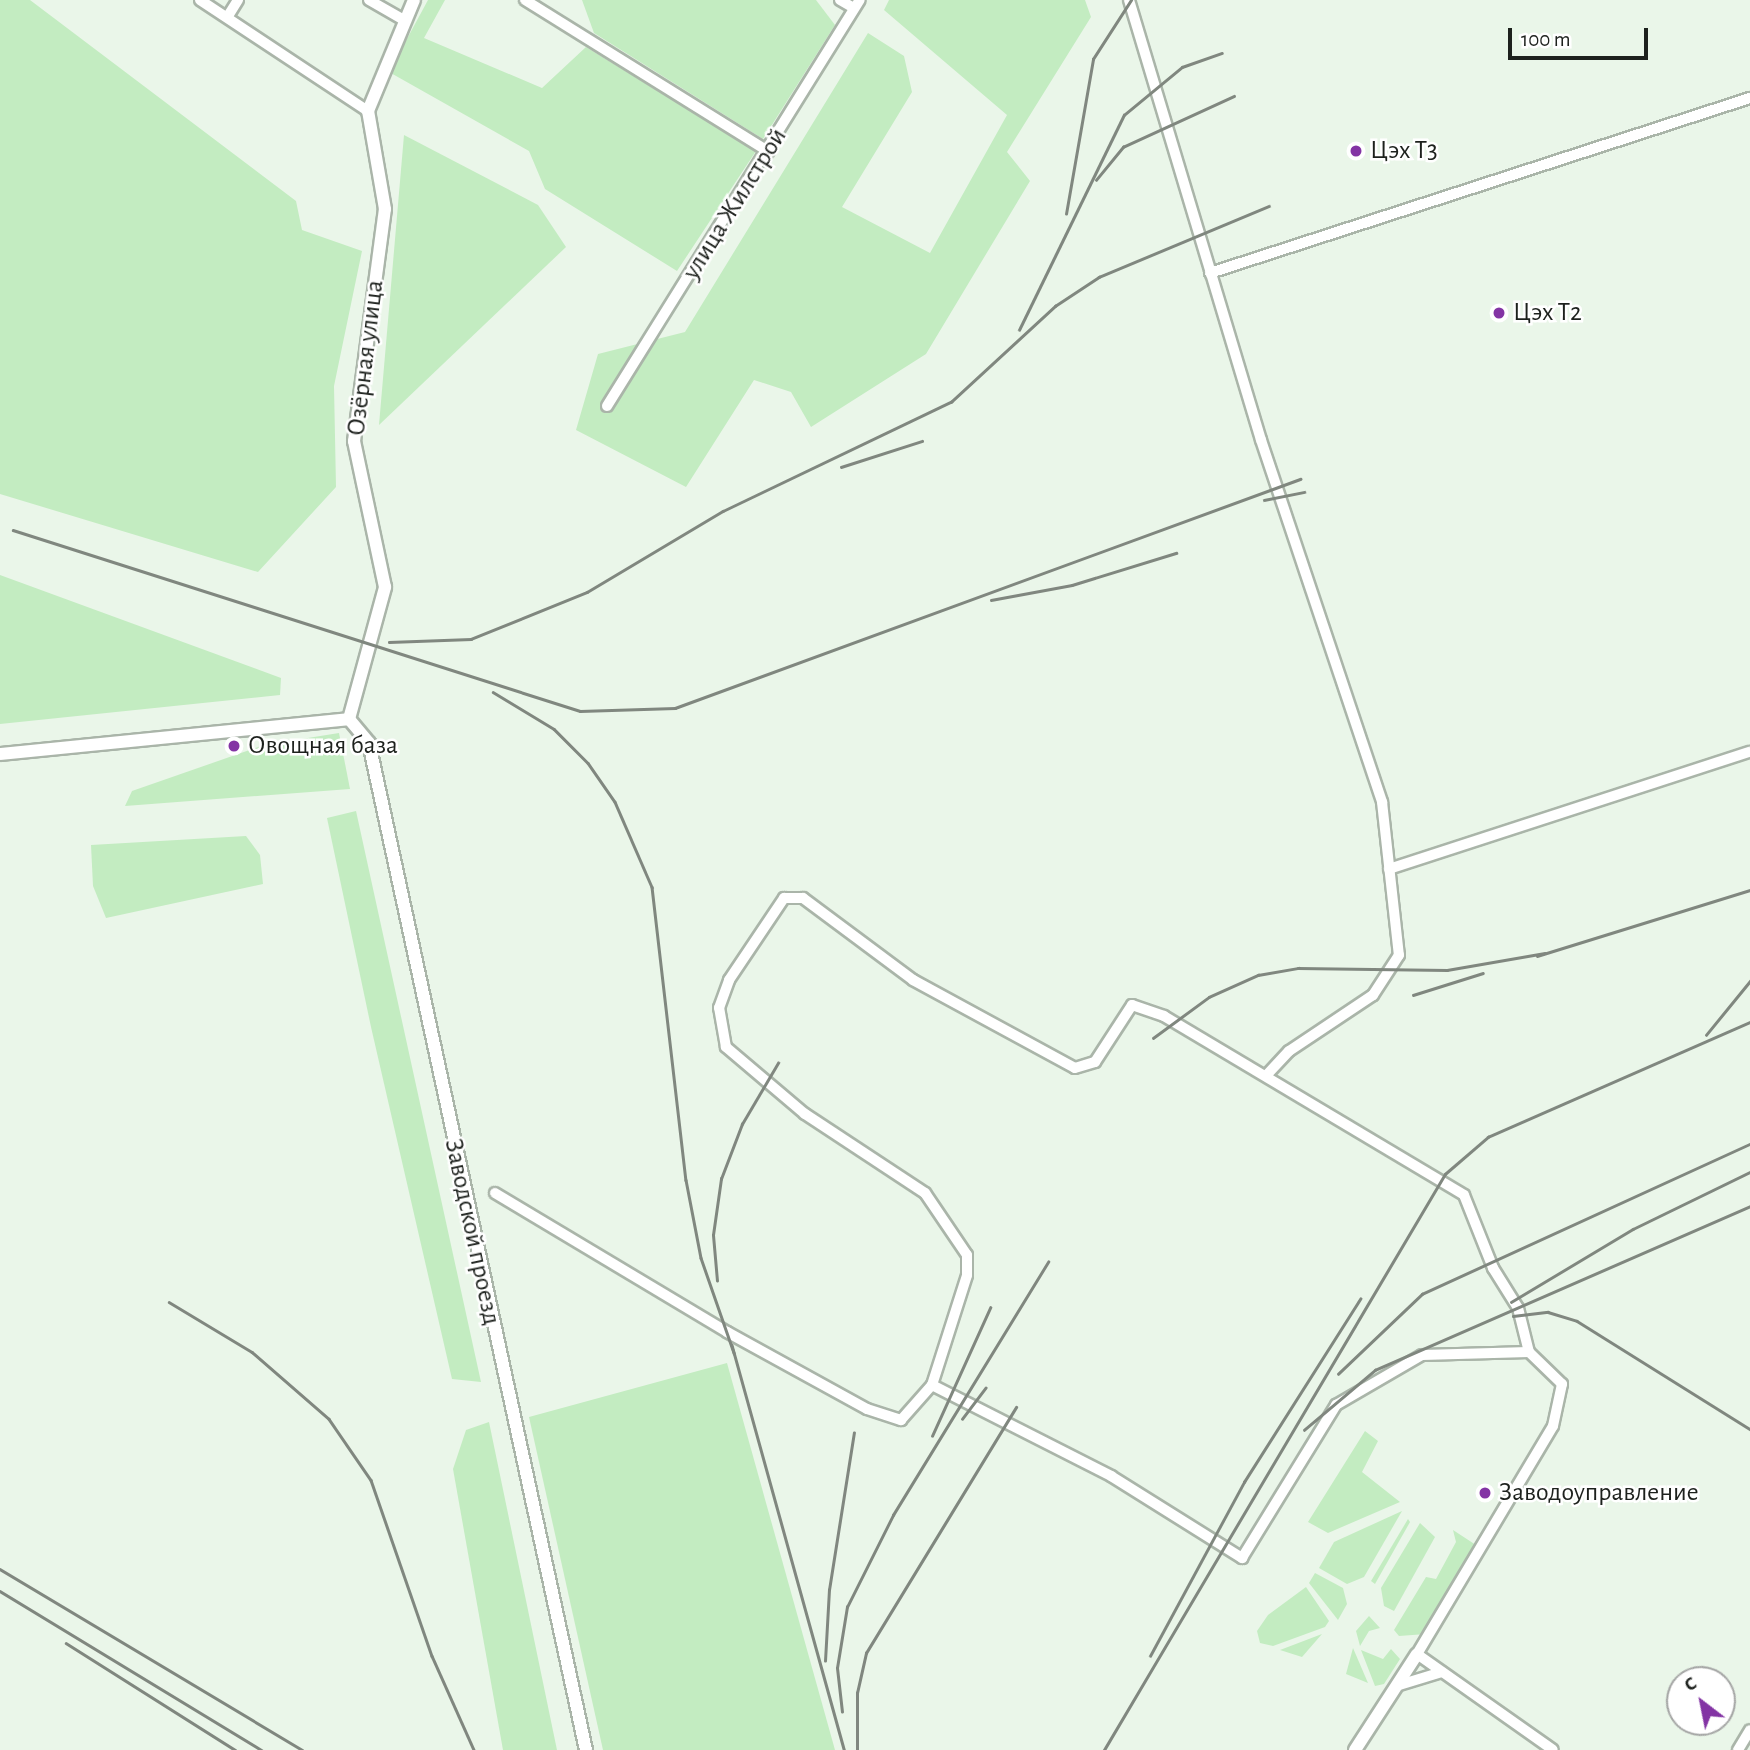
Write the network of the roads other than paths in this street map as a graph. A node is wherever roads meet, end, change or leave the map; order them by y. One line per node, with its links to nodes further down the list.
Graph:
1 (200, 0): 9 (street)
2 (238, 0): 9 (street)
3 (369, 0): 10 (street)
4 (414, 0): 10 (street)
5 (525, 0): 13 (street)
6 (840, 0): 8 (street)
7 (1129, 0): 14 (street)
8 (857, 4): 13 (street, улица Жилстрой)
9 (228, 16): 12 (street)
10 (404, 20): 12 (street)
11 (1750, 98): 14 (street)
12 (368, 111): 16 (street, Озёрная улица)
13 (769, 152): 15 (street, улица Жилстрой)
14 (1210, 273): 19 (street)
15 (607, 406)
16 (349, 719): 18 (street); 28 (street, Заводской проезд)
17 (1750, 752): 19 (street)
18 (0, 754)
19 (1389, 869): 20 (street)
20 (1266, 1076): 22 (street); 23 (street)
21 (495, 1193): 23 (street)
22 (1529, 1352): 23 (street); 24 (street)
23 (932, 1385)
24 (1417, 1654): 25 (street); 26 (street)
25 (1443, 1672): 26 (street); 30 (street)
26 (1396, 1686): 29 (street)
27 (1750, 1730): 31 (street)
28 (586, 1750)
29 (1355, 1750)
30 (1553, 1750)
31 (1738, 1750)

